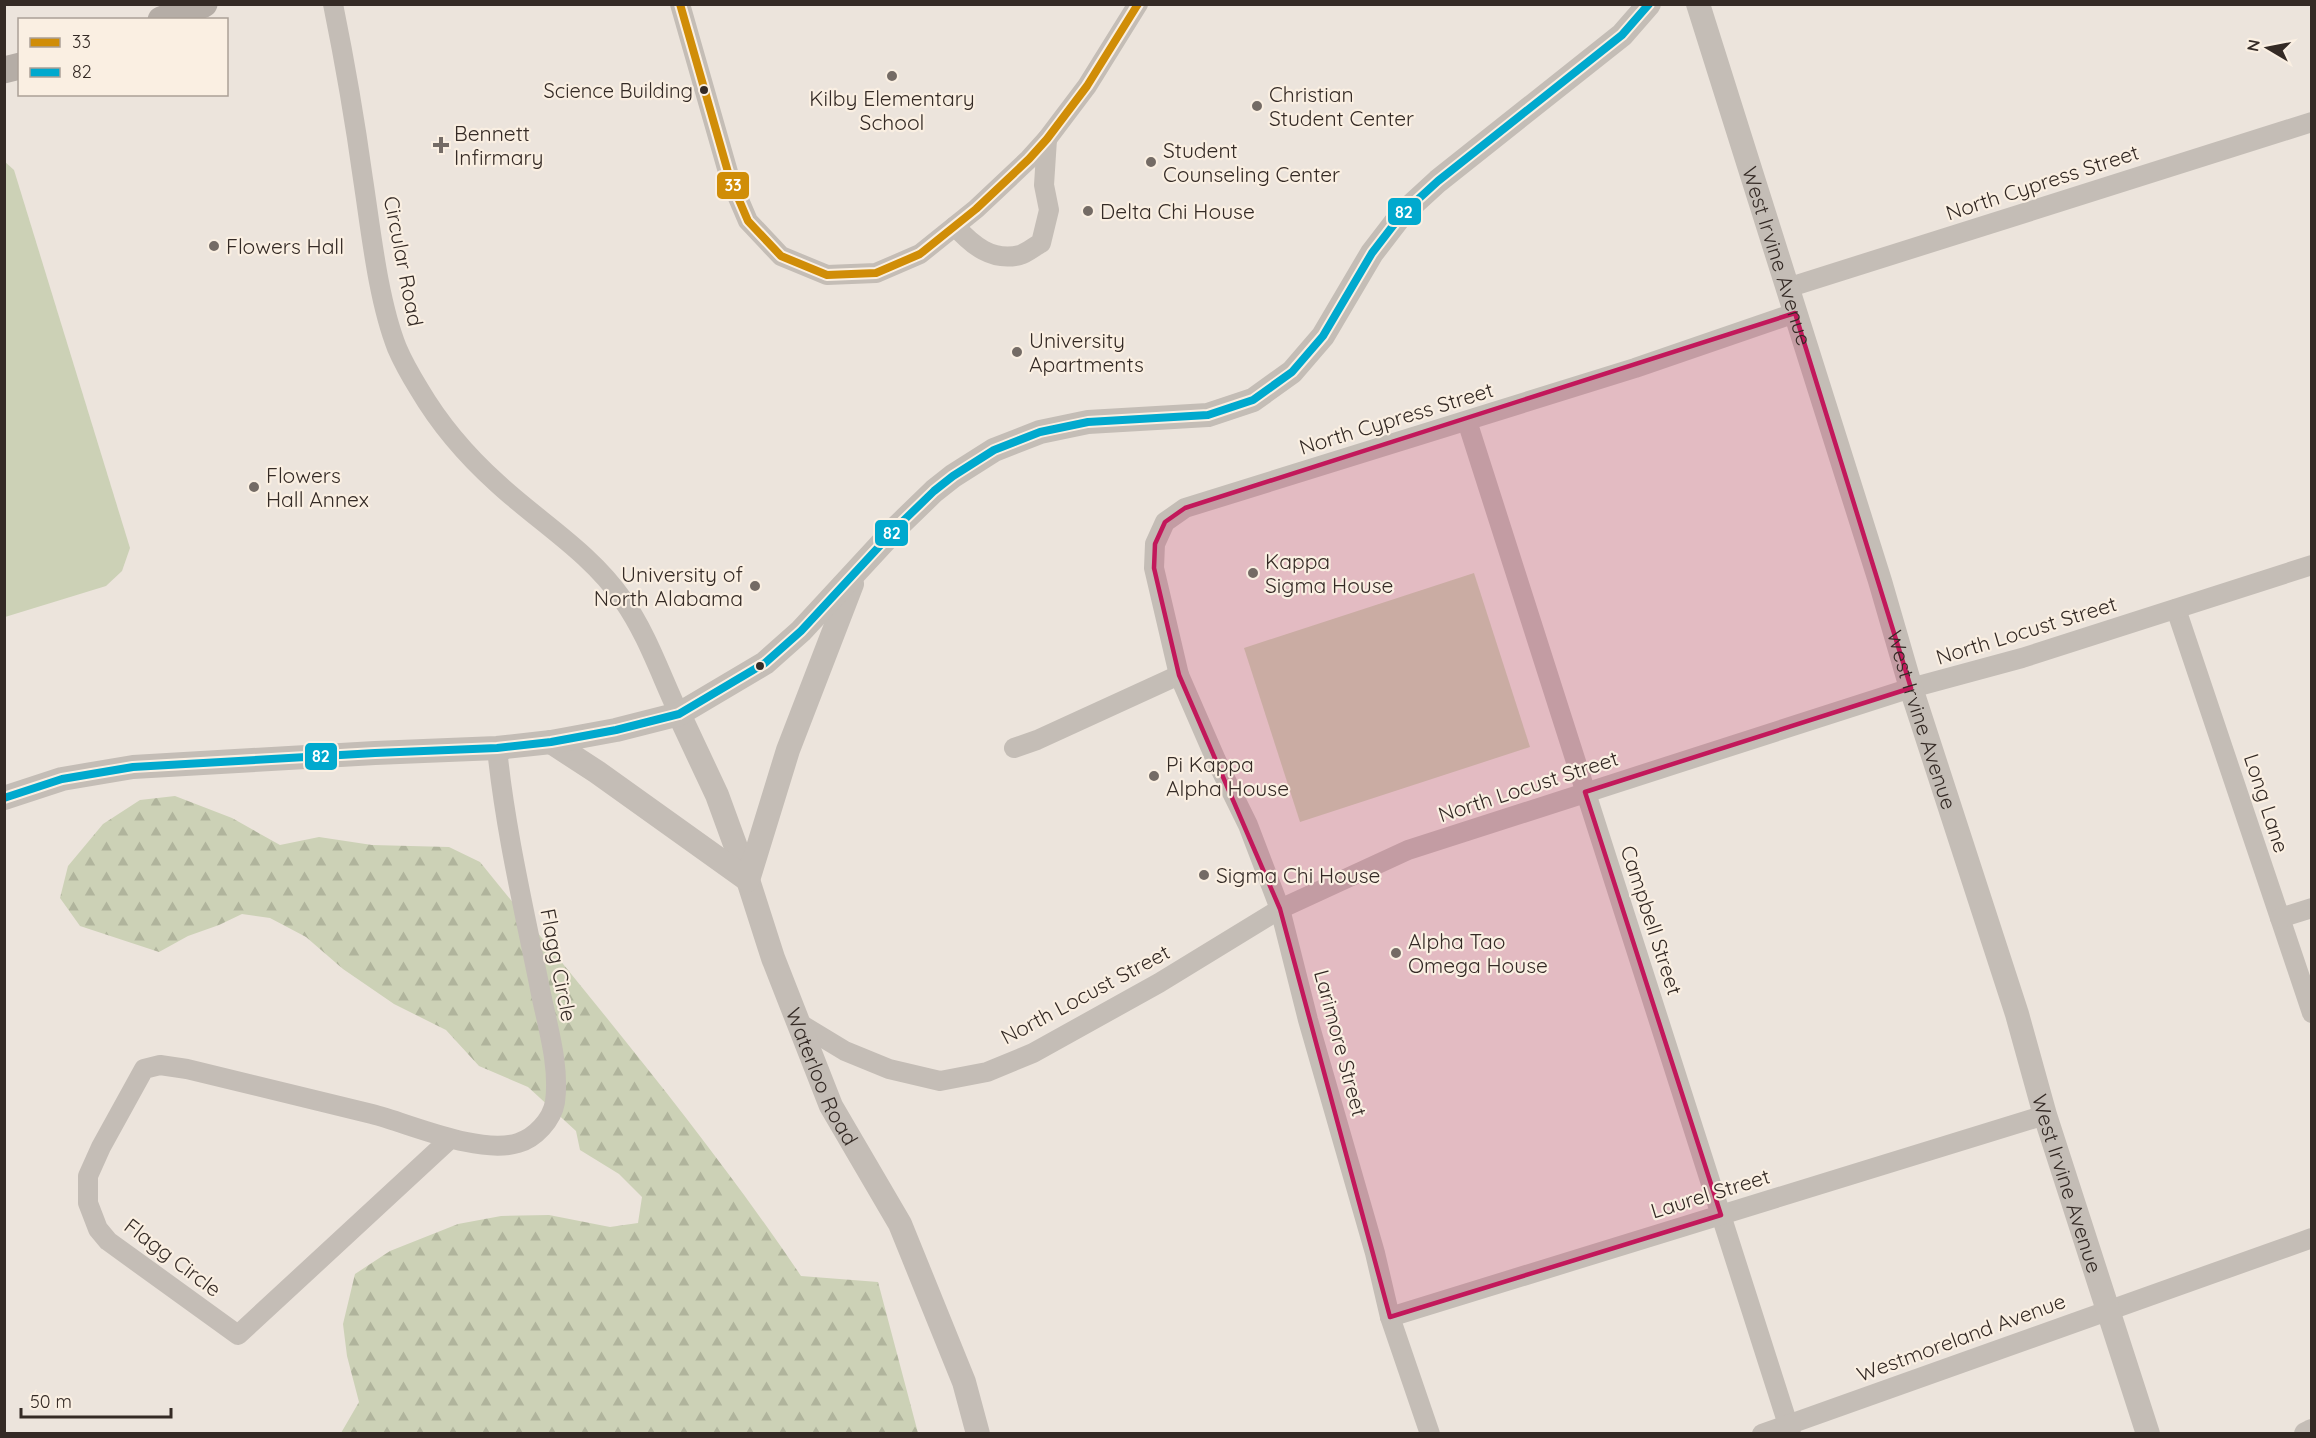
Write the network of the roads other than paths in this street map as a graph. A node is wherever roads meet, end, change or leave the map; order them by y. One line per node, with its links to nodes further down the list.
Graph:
1 (204, 4): 7 (main road)
2 (333, 4): 19 (street, Circular Road)
3 (680, 4): 10 (street)
4 (1138, 4): 9 (street)
5 (1649, 4): 15 (street)
6 (1698, 4): 11 (street, West Irvine Avenue)
7 (166, 18)
8 (2312, 122): 11 (street, North Cypress Street)
9 (1047, 139): 10 (street); 10 (street)
10 (955, 226)
11 (1787, 288): 12 (street, West Irvine Avenue)
12 (1795, 313): 13 (street, North Cypress Street); 18 (street, West Irvine Avenue)
13 (1467, 421): 17 (street, North Cypress Street); 23 (street, Campbell Street)
14 (2312, 565): 16 (street, North Locust Street)
15 (856, 575): 19 (street); 25 (street)
16 (2176, 609): 18 (street, North Locust Street); 28 (street, Long Lane)
17 (1179, 675): 22 (street); 27 (street, Larimore Street)
18 (1911, 688): 23 (street, North Locust Street); 31 (street, West Irvine Avenue)
19 (679, 714): 20 (street); 25 (street, Waterloo Road)
20 (550, 742): 21 (street); 25 (street)
21 (497, 748): 24 (street); 32 (street, Flagg Circle)
22 (1014, 748)
23 (1586, 792): 27 (street, North Locust Street); 33 (street, Campbell Street)
24 (4, 798)
25 (748, 880): 30 (street, Waterloo Road)
26 (2312, 908): 28 (street)
27 (1280, 909): 30 (street, North Locust Street); 36 (street, Larimore Street)
28 (2280, 918): 29 (street, Long Lane)
29 (2312, 1013)
30 (797, 1022): 39 (street, Waterloo Road)
31 (2045, 1115): 33 (street, Laurel Street); 35 (street, West Irvine Avenue)
32 (450, 1139): 32 (street, Flagg Circle)
33 (1721, 1215): 36 (street, Laurel Street); 37 (street, Campbell Street)
34 (2312, 1238): 35 (street, Westmoreland Avenue)
35 (2109, 1310): 37 (street, Westmoreland Avenue); 42 (street, West Irvine Avenue)
36 (1390, 1317): 40 (street, Larimore Street)
37 (1789, 1429): 41 (street, Westmoreland Avenue)
38 (2312, 1431): 43 (street)
39 (978, 1434)
40 (1430, 1434)
41 (1762, 1434)
42 (2148, 1434)
43 (2306, 1434)

